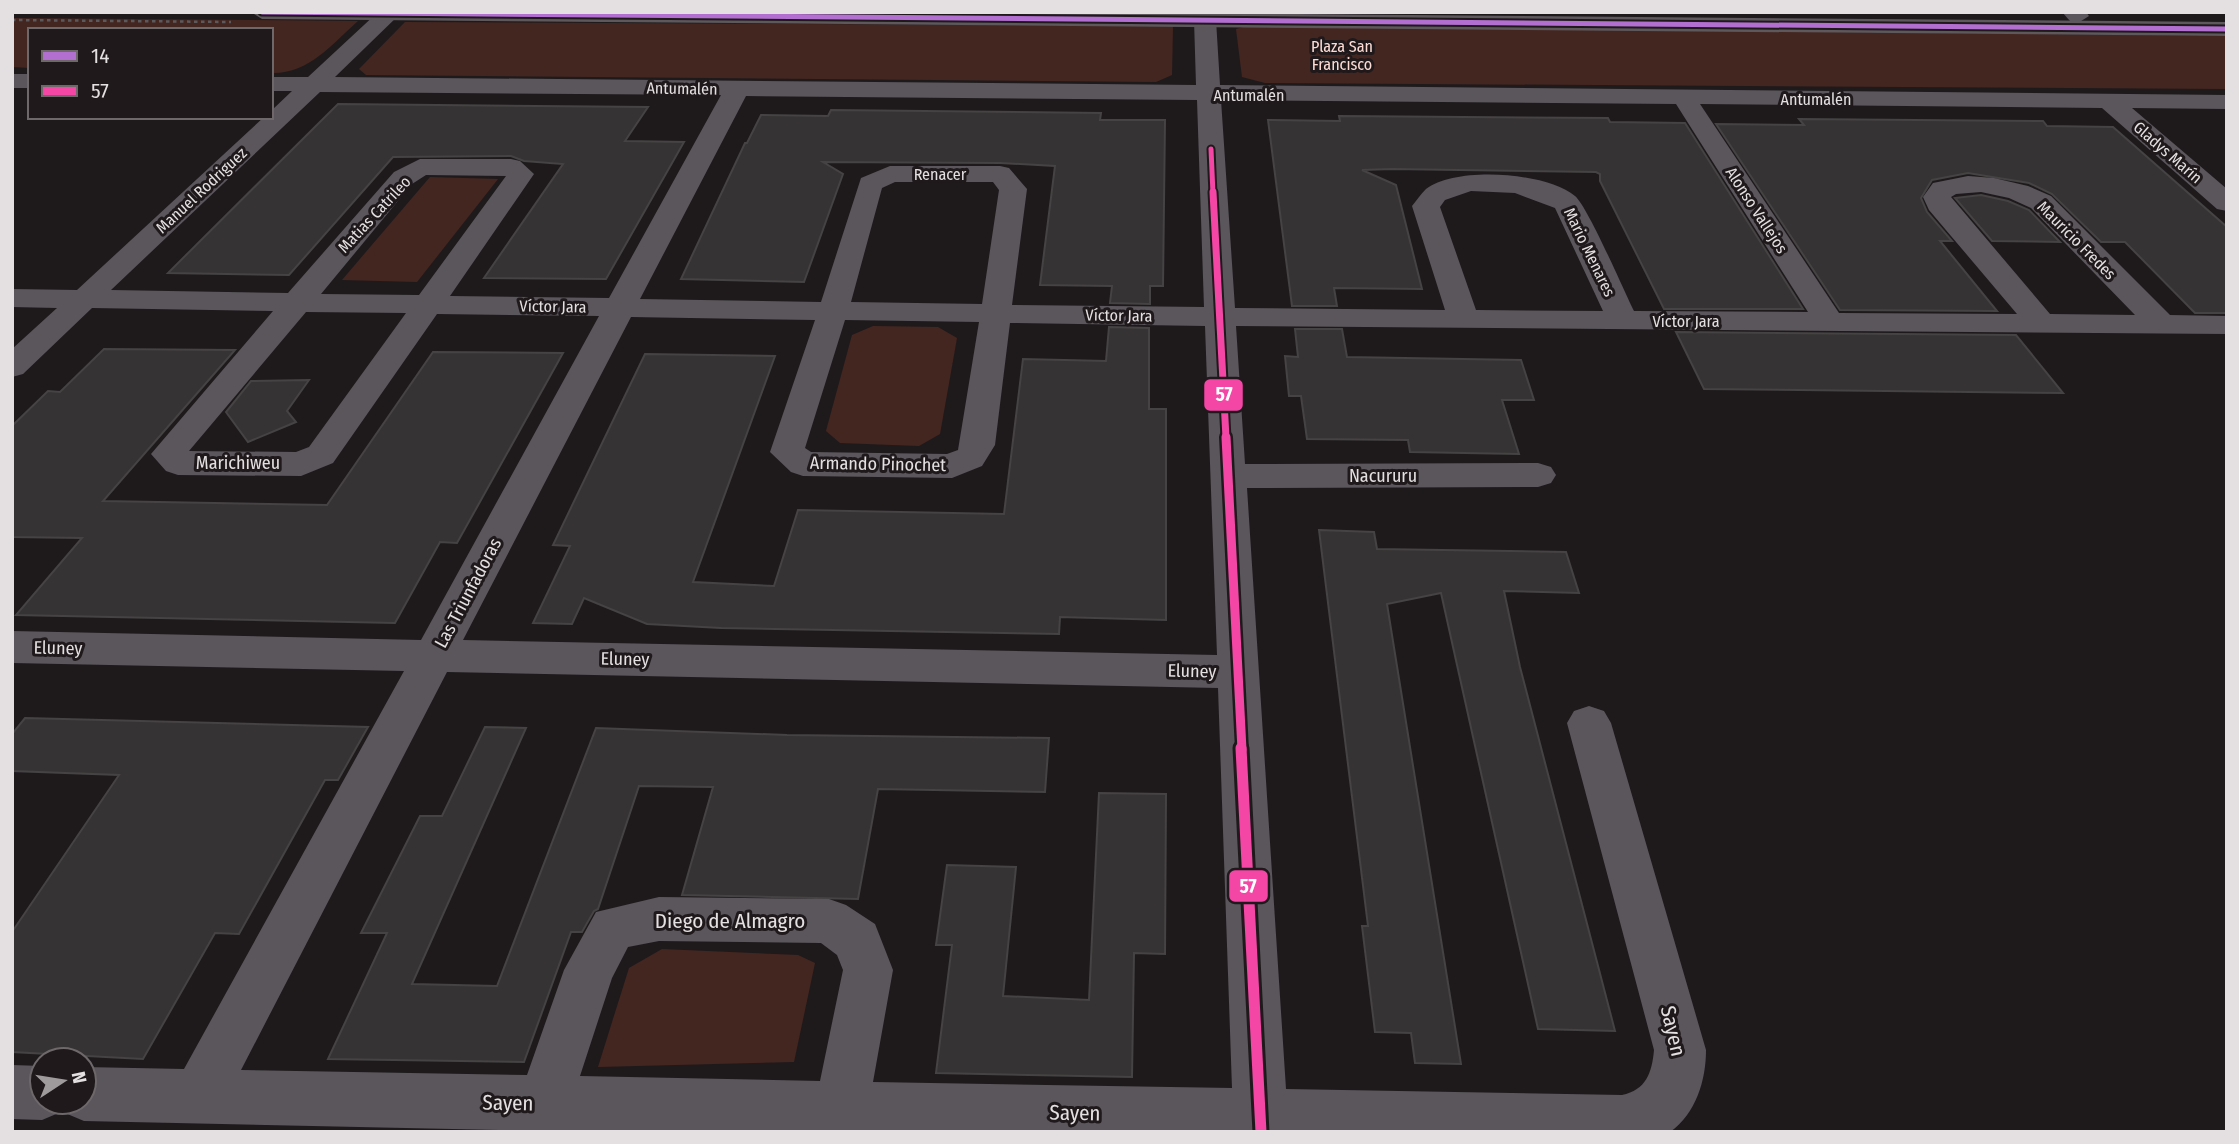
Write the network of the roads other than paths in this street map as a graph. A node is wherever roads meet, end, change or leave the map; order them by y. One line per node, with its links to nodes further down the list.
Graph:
1 (262, 12): 4 (main road)
2 (1628, 12): 3 (main road)
3 (1654, 12): 5 (main road)
4 (390, 13): 7 (main road); 10 (street, Manuel Rodriguez)
5 (2075, 14): 6 (main road)
6 (2227, 17)
7 (1205, 20): 8 (main road); 12 (street)
8 (2227, 29)
9 (273, 84): 10 (street, Antumalén)
10 (314, 84): 11 (street, Antumalén); 18 (street, Manuel Rodriguez)
11 (737, 89): 12 (street, Antumalén); 21 (street, Las Triunfadoras)
12 (1209, 94): 13 (street, Antumalén); 24 (street)
13 (1684, 98): 14 (street, Antumalén); 27 (street, Alonso Vallejos)
14 (2108, 101): 15 (street, Antumalén); 16 (street, Gladys Marín)
15 (2227, 102)
16 (2227, 203)
17 (12, 298): 18 (street, Víctor Jara)
18 (85, 299): 19 (street, Víctor Jara); 31 (street, Manuel Rodriguez)
19 (296, 302): 20 (street, Víctor Jara); 20 (street, Matias Catrileo); 20 (street, Marichiweu)
20 (432, 304): 21 (street, Víctor Jara)
21 (621, 308): 22 (street, Víctor Jara); 35 (street, Las Triunfadoras)
22 (833, 311): 23 (street, Víctor Jara); 23 (street, Renacer); 23 (street, Armando Pinochet)
23 (997, 313): 24 (street, Víctor Jara)
24 (1220, 317): 25 (street, Víctor Jara); 33 (street)
25 (1464, 319): 26 (street, Víctor Jara); 26 (street, Mario Menares)
26 (1623, 320): 27 (street, Víctor Jara)
27 (1830, 322): 28 (street, Víctor Jara)
28 (2042, 324): 29 (street, Víctor Jara); 29 (street, Mauricio Fredes)
29 (2161, 324): 30 (street, Víctor Jara)
30 (2227, 325)
31 (12, 367)
32 (1538, 475): 33 (street, Nacururu)
33 (1228, 476): 36 (street)
34 (12, 647): 35 (street, Eluney)
35 (434, 656): 36 (street, Eluney); 39 (street, Las Triunfadoras)
36 (1238, 672): 42 (street)
37 (1589, 723): 42 (street, Sayen)
38 (98, 1094): 39 (street, Sayen)
39 (198, 1097): 40 (street, Sayen)
40 (544, 1104): 41 (street, Sayen); 41 (street, Diego de Almagro)
41 (841, 1110): 42 (street, Sayen)
42 (1260, 1124)

